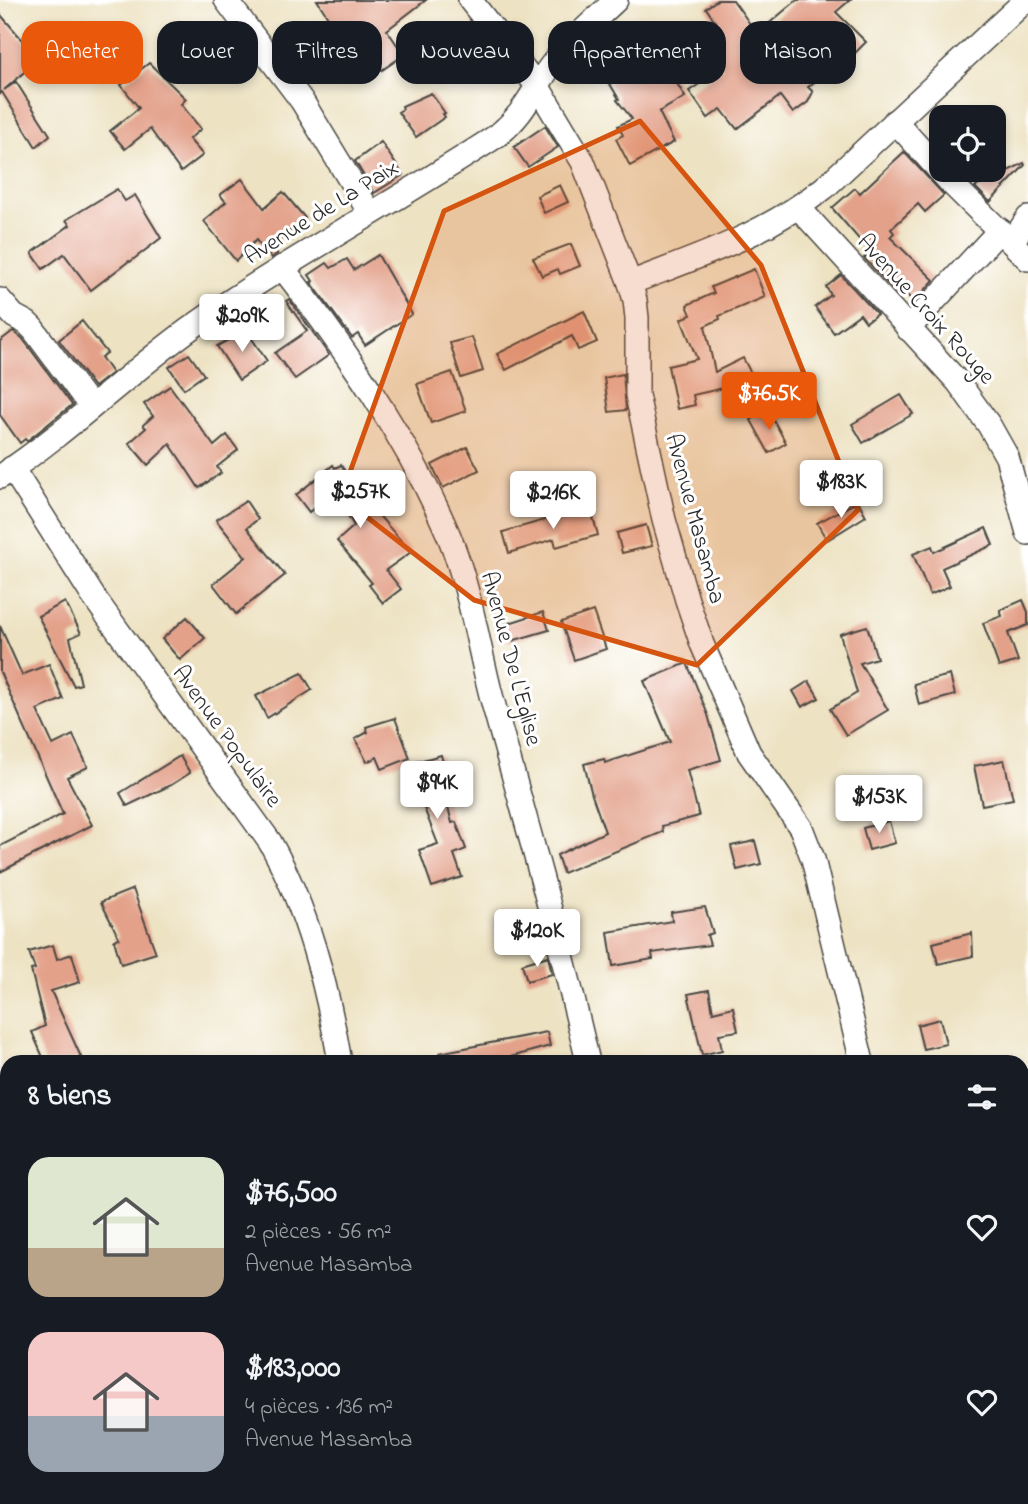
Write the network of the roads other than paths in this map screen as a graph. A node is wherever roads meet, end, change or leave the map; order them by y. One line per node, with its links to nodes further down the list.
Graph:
1 (226, 0): 8 (street)
2 (470, 0): 5 (street, Avenue Masamba)
3 (617, 0): 5 (street, Avenue de La Paix)
4 (1026, 0): 6 (street)
5 (538, 87): 8 (street, Avenue de La Paix); 12 (street, Avenue Masamba)
6 (895, 121): 7 (street); 10 (street)
7 (799, 208): 12 (street); 14 (street, Avenue Croix Rouge)
8 (370, 213): 11 (street, Avenue de La Paix)
9 (1028, 218): 10 (street)
10 (1013, 244): 14 (street)
11 (282, 267): 15 (street, Avenue de La Paix); 19 (street, Avenue De L'Eglise)
12 (630, 283): 20 (street, Avenue Masamba)
13 (0, 300): 15 (street)
14 (908, 329): 17 (street, Avenue Croix Rouge)
15 (91, 407): 16 (street, Avenue de La Paix)
16 (6, 473): 18 (street, Avenue Populaire)
17 (1028, 533)
18 (339, 1055)
19 (587, 1055)
20 (860, 1055)

